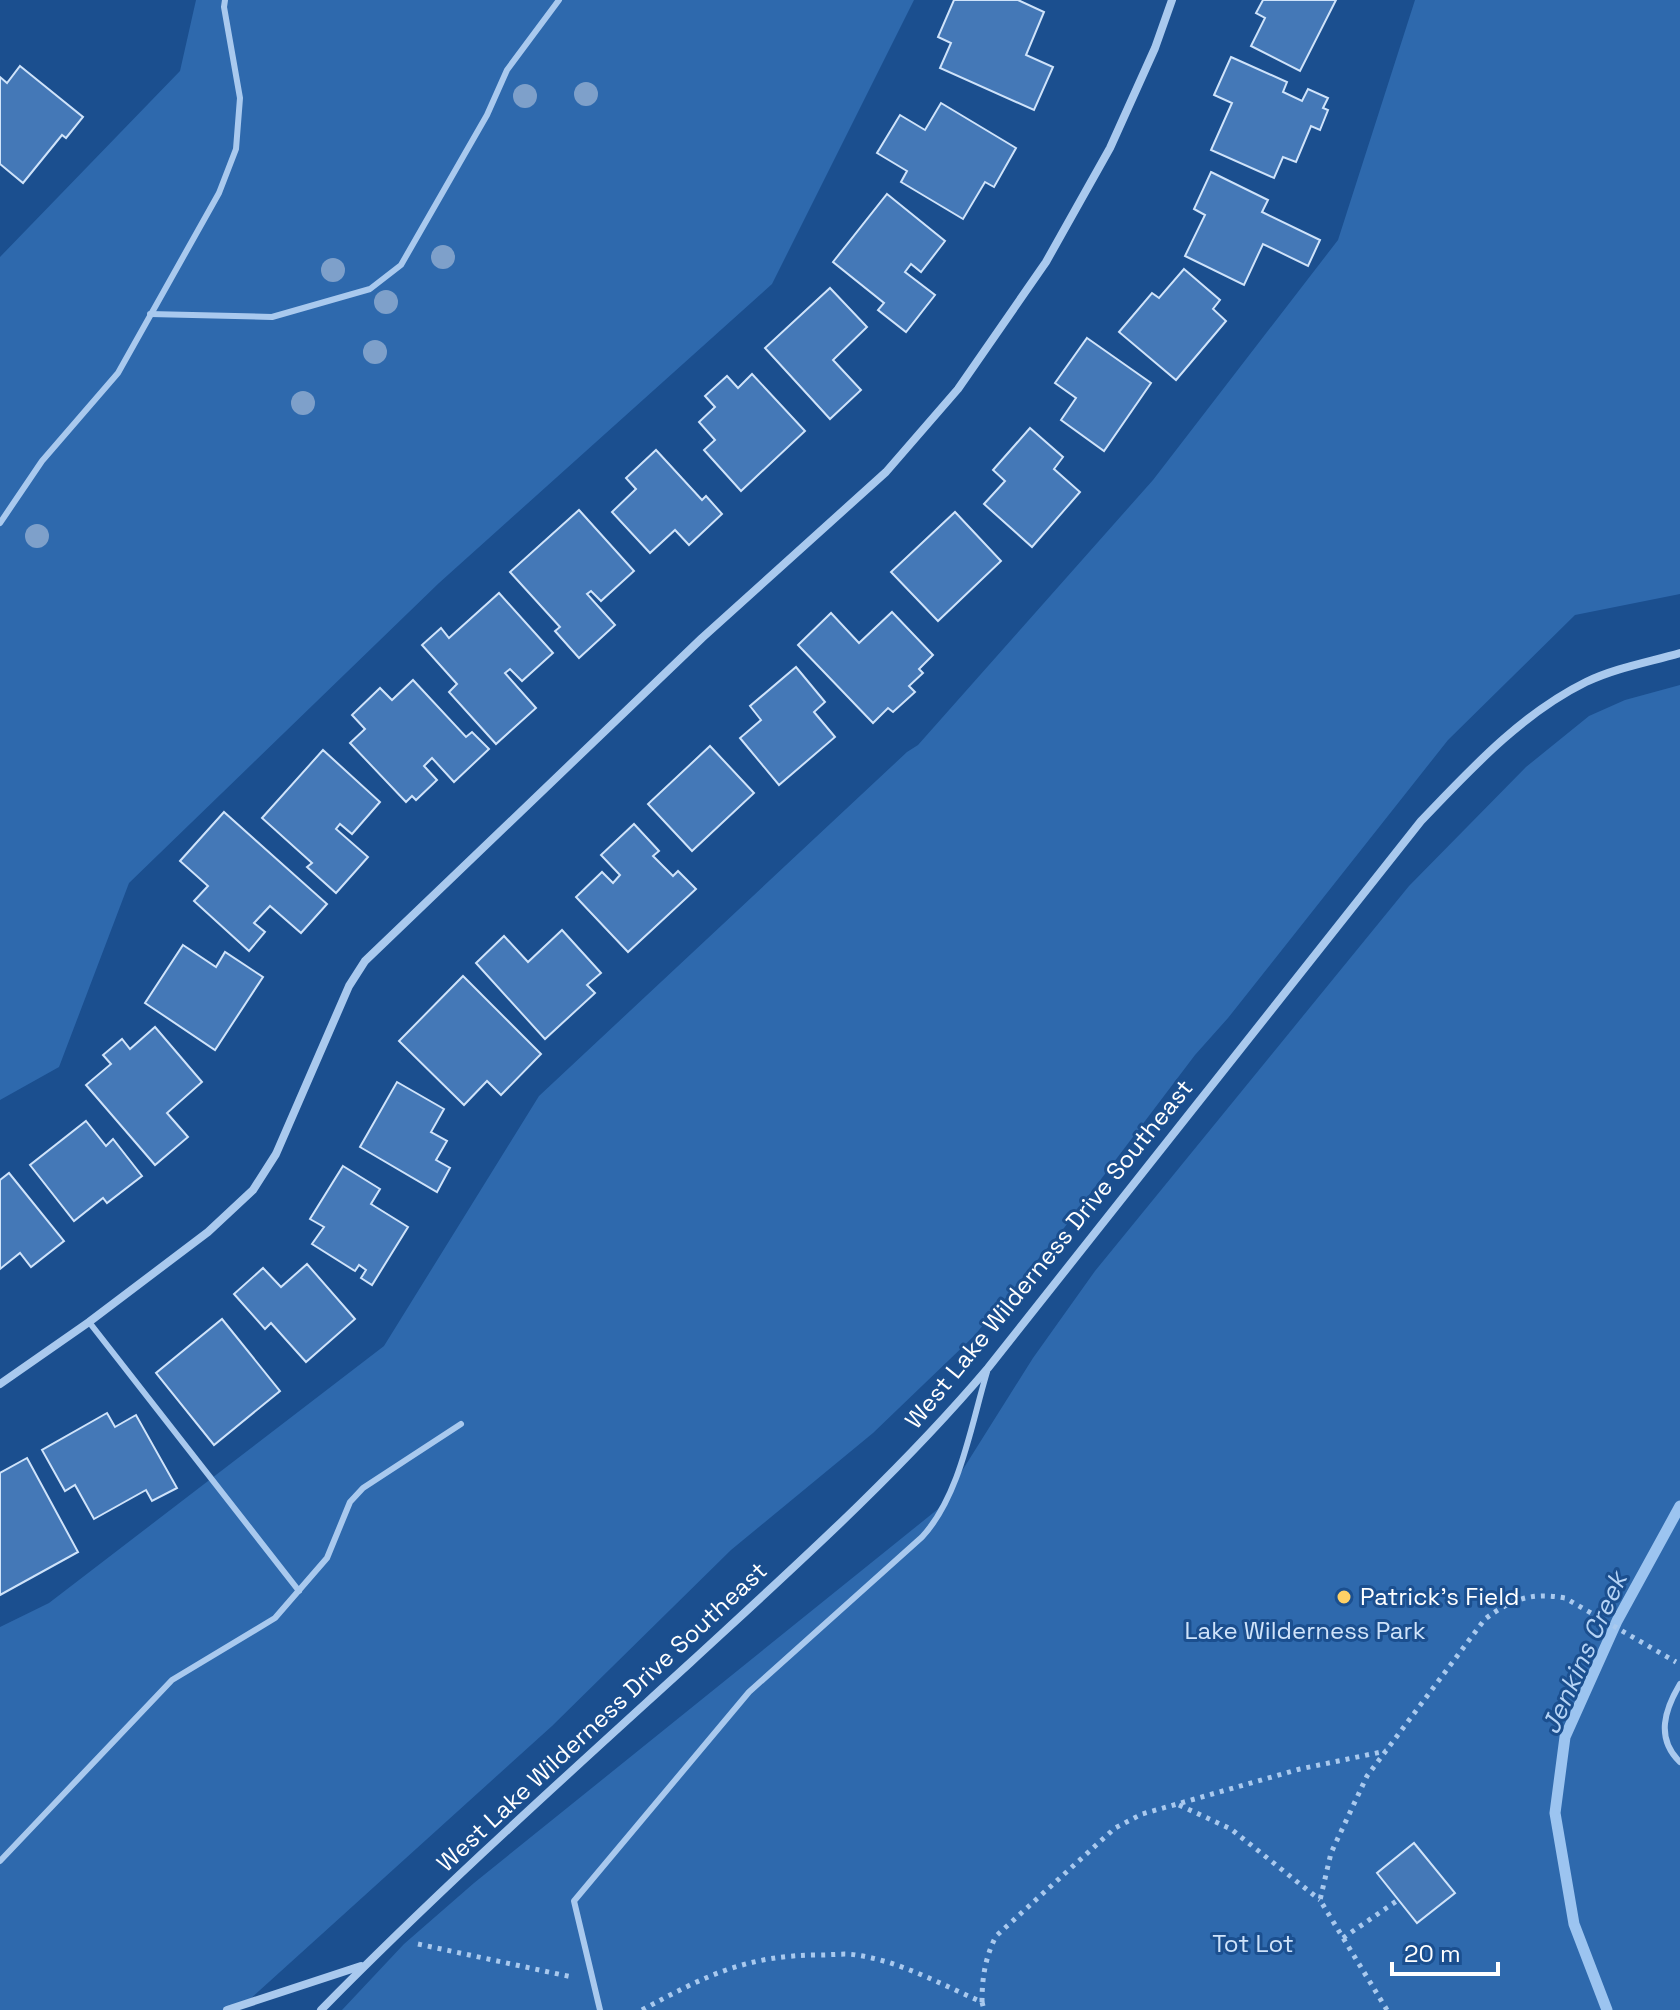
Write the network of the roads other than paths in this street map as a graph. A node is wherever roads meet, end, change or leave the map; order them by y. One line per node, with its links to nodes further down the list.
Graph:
1 (225, 0): 4 (lane)
2 (559, 0): 4 (lane)
3 (1172, 0): 7 (street)
4 (150, 314): 5 (lane)
5 (0, 523)
6 (1680, 653): 8 (street, West Lake Wilderness Drive Southeast)
7 (89, 1322): 9 (street); 11 (lane)
8 (988, 1368): 15 (street, West Lake Wilderness Drive Southeast); 18 (lane)
9 (0, 1384)
10 (461, 1424): 11 (lane)
11 (299, 1591): 14 (lane)
12 (1680, 1684): 13 (lane)
13 (1680, 1762)
14 (0, 1861)
15 (365, 1965): 16 (street); 17 (street, West Lake Wilderness Drive Southeast)
16 (227, 2010)
17 (321, 2010)
18 (600, 2010)

